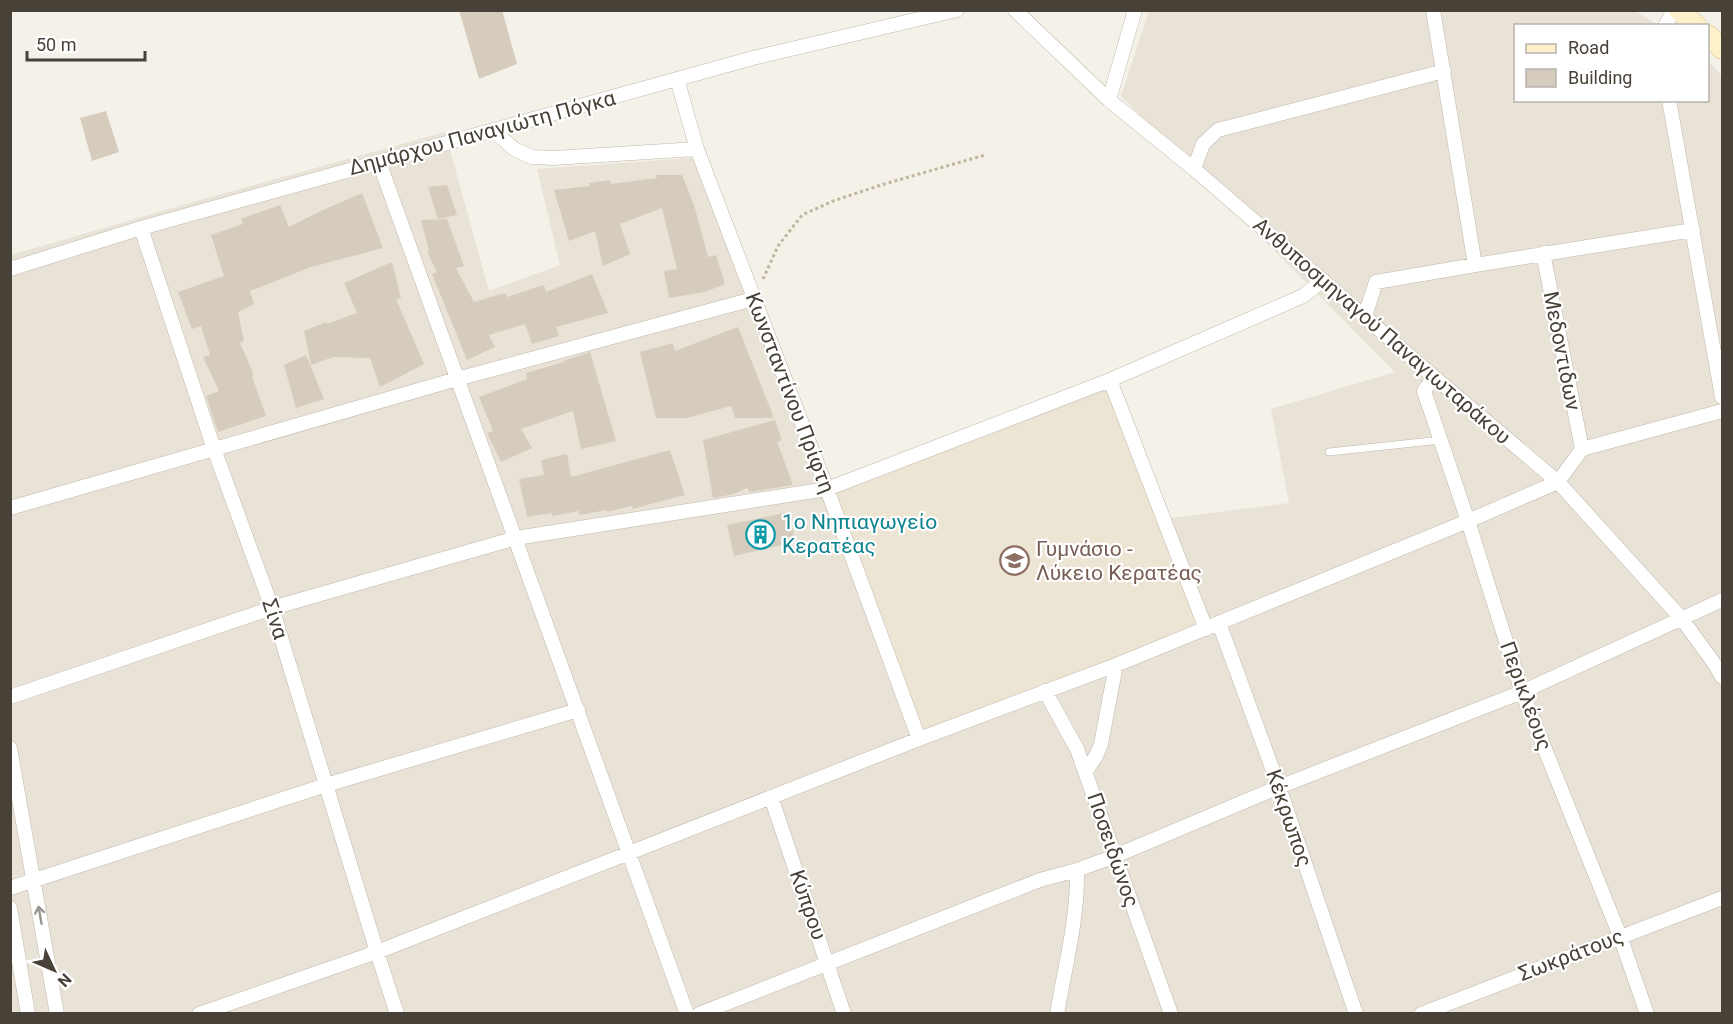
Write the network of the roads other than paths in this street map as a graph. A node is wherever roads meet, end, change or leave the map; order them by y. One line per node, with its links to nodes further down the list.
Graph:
1 (957, 10): 12 (street, Δημάρχου Παναγιώτη Πόγκα)
2 (1015, 10): 13 (street, Ανθυποσμηναγού Παναγιωταράκου)
3 (1135, 10): 13 (street)
4 (1433, 10): 11 (street)
5 (1674, 10): 7 (street)
6 (1679, 10): 8 (street)
7 (1666, 24)
8 (1695, 24)
9 (1709, 37): 10 (street)
10 (1722, 49)
11 (1444, 71): 18 (street); 22 (street)
12 (677, 79): 15 (street, Δημάρχου Παναγιώτη Πόγκα); 16 (street, Κωνσταντίνου Πρίφτη)
13 (1109, 100): 18 (street, Ανθυποσμηναγού Παναγιωταράκου)
14 (1669, 102): 20 (street)
15 (493, 130): 16 (street); 17 (street, Δημάρχου Παναγιώτη Πόγκα)
16 (697, 149): 25 (street, Κωνσταντίνου Πρίφτη)
17 (379, 162): 19 (street, Δημάρχου Παναγιώτη Πόγκα); 28 (street)
18 (1194, 169): 24 (street, Ανθυποσμηναγού Παναγιωταράκου)
19 (141, 228): 23 (street, Δημάρχου Παναγιώτη Πόγκα); 33 (street, Σίνα)
20 (1693, 230): 21 (street); 30 (street)
21 (1543, 253): 22 (street); 34 (street, Μεδοντιδων)
22 (1475, 265): 26 (street)
23 (10, 269)
24 (1323, 280): 26 (street, Ανθυποσμηναγού Παναγιωταράκου); 29 (street)
25 (753, 299): 28 (street); 37 (street, Κωνσταντίνου Πρίφτη)
26 (1365, 316): 27 (street, Ανθυποσμηναγού Παναγιωταράκου)
27 (1434, 377): 32 (street, Περικλέους); 36 (street, Ανθυποσμηναγού Παναγιωταράκου)
28 (457, 380): 33 (street); 40 (street)
29 (1110, 380): 37 (street); 44 (street, Κέκρωπος)
30 (1722, 397)
31 (1722, 411): 34 (street)
32 (1441, 440): 35 (lane); 39 (street, Περικλέους)
33 (214, 449): 38 (street); 42 (street, Σίνα)
34 (1582, 449): 36 (street)
35 (1329, 452)
36 (1558, 482): 39 (street); 43 (street, Ανθυποσμηναγού Παναγιωταράκου)
37 (827, 489): 40 (street); 51 (street, Κωνσταντίνου Πρίφτη)
38 (10, 508)
39 (1468, 521): 44 (street); 48 (street, Περικλέους)
40 (516, 538): 42 (street); 50 (street)
41 (1722, 600): 43 (street)
42 (272, 608): 49 (street); 54 (street, Σίνα)
43 (1682, 619): 46 (street, Ανθυποσμηναγού Παναγιωταράκου); 48 (street)
44 (1212, 626): 45 (street); 55 (street, Κέκρωπος)
45 (1116, 665): 47 (street); 53 (street)
46 (1722, 677)
47 (1046, 691): 51 (street); 53 (street, Ποσειδώνος)
48 (1522, 692): 55 (street); 64 (street, Περικλέους)
49 (10, 697)
50 (578, 710): 54 (street); 57 (street)
51 (919, 739): 56 (street)
52 (10, 748): 60 (street)
53 (1086, 771): 58 (street, Ποσειδώνος)
54 (326, 784): 60 (street); 65 (street, Σίνα)
55 (1279, 787): 58 (street); 76 (street, Κέκρωπος)
56 (771, 797): 57 (street); 66 (street, Κύπρου)
57 (629, 853): 65 (street); 71 (street)
58 (1115, 856): 59 (street); 75 (street, Ποσειδώνος)
59 (1077, 870): 66 (street); 74 (street)
60 (34, 880): 61 (street); 68 (street, one-way to 60)
61 (10, 888)
62 (1722, 898): 64 (street, Σωκράτους)
63 (10, 908): 67 (street)
64 (1620, 936): 77 (street, Σωκράτους); 78 (street, Περικλέους)
65 (377, 952): 69 (street); 70 (street, Σίνα)
66 (827, 963): 72 (street); 73 (street, Κύπρου)
67 (28, 1014)
68 (57, 1014)
69 (199, 1014)
70 (397, 1014)
71 (687, 1014)
72 (699, 1014)
73 (844, 1014)
74 (1056, 1014)
75 (1171, 1014)
76 (1356, 1014)
77 (1421, 1014)
78 (1647, 1014)

